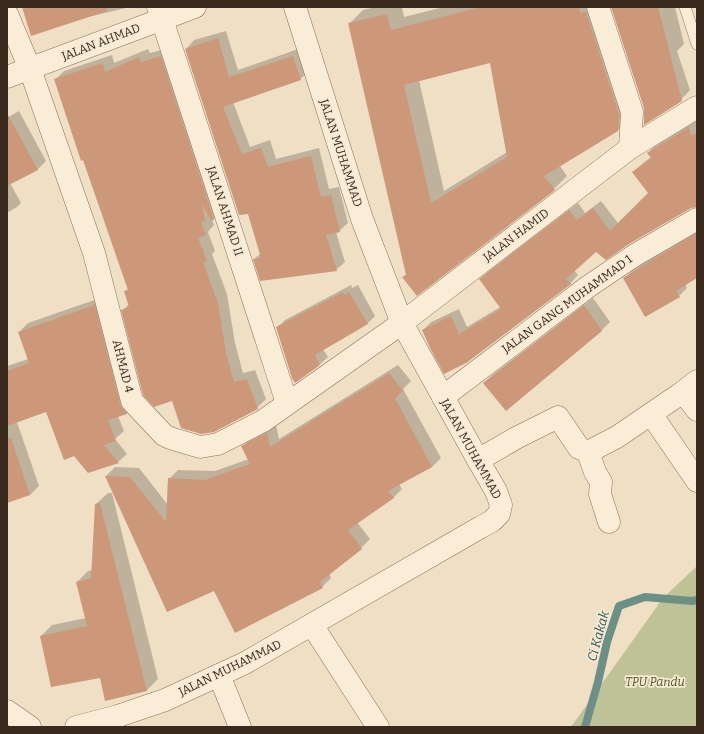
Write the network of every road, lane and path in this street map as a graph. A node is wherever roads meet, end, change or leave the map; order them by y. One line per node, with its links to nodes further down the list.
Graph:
1 (195, 7): 5 (street, JALAN AHMAD)
2 (295, 7): 13 (street, JALAN MUHAMMAD)
3 (598, 7): 11 (street)
4 (685, 7): 7 (lane)
5 (160, 13): 8 (street, JALAN AHMAD); 16 (street, JALAN AHMAD II)
6 (7, 14): 8 (street, AHMAD 4)
7 (697, 44)
8 (30, 69): 9 (street, JALAN AHMAD); 16 (street, AHMAD 4)
9 (7, 77)
10 (697, 107): 11 (street, JALAN HAMID)
11 (630, 148): 13 (street, JALAN HAMID)
12 (697, 219): 15 (street, JALAN GANG MUHAMMAD 1)
13 (402, 323): 15 (street, JALAN MUHAMMAD); 16 (street, AHMAD 4)
14 (690, 386): 17 (street); 18 (street)
15 (443, 397): 20 (street, JALAN MUHAMMAD)
16 (287, 403)
17 (697, 410)
18 (651, 414): 19 (street); 21 (street)
19 (588, 452): 20 (street); 22 (street)
20 (478, 460): 23 (street, JALAN MUHAMMAD)
21 (697, 481)
22 (609, 522)
23 (312, 625): 24 (street, JALAN MUHAMMAD); 29 (street)
24 (220, 675): 27 (street, JALAN MUHAMMAD); 28 (street)
25 (7, 711): 26 (street)
26 (30, 727)
27 (76, 727)
28 (240, 727)
29 (378, 727)

